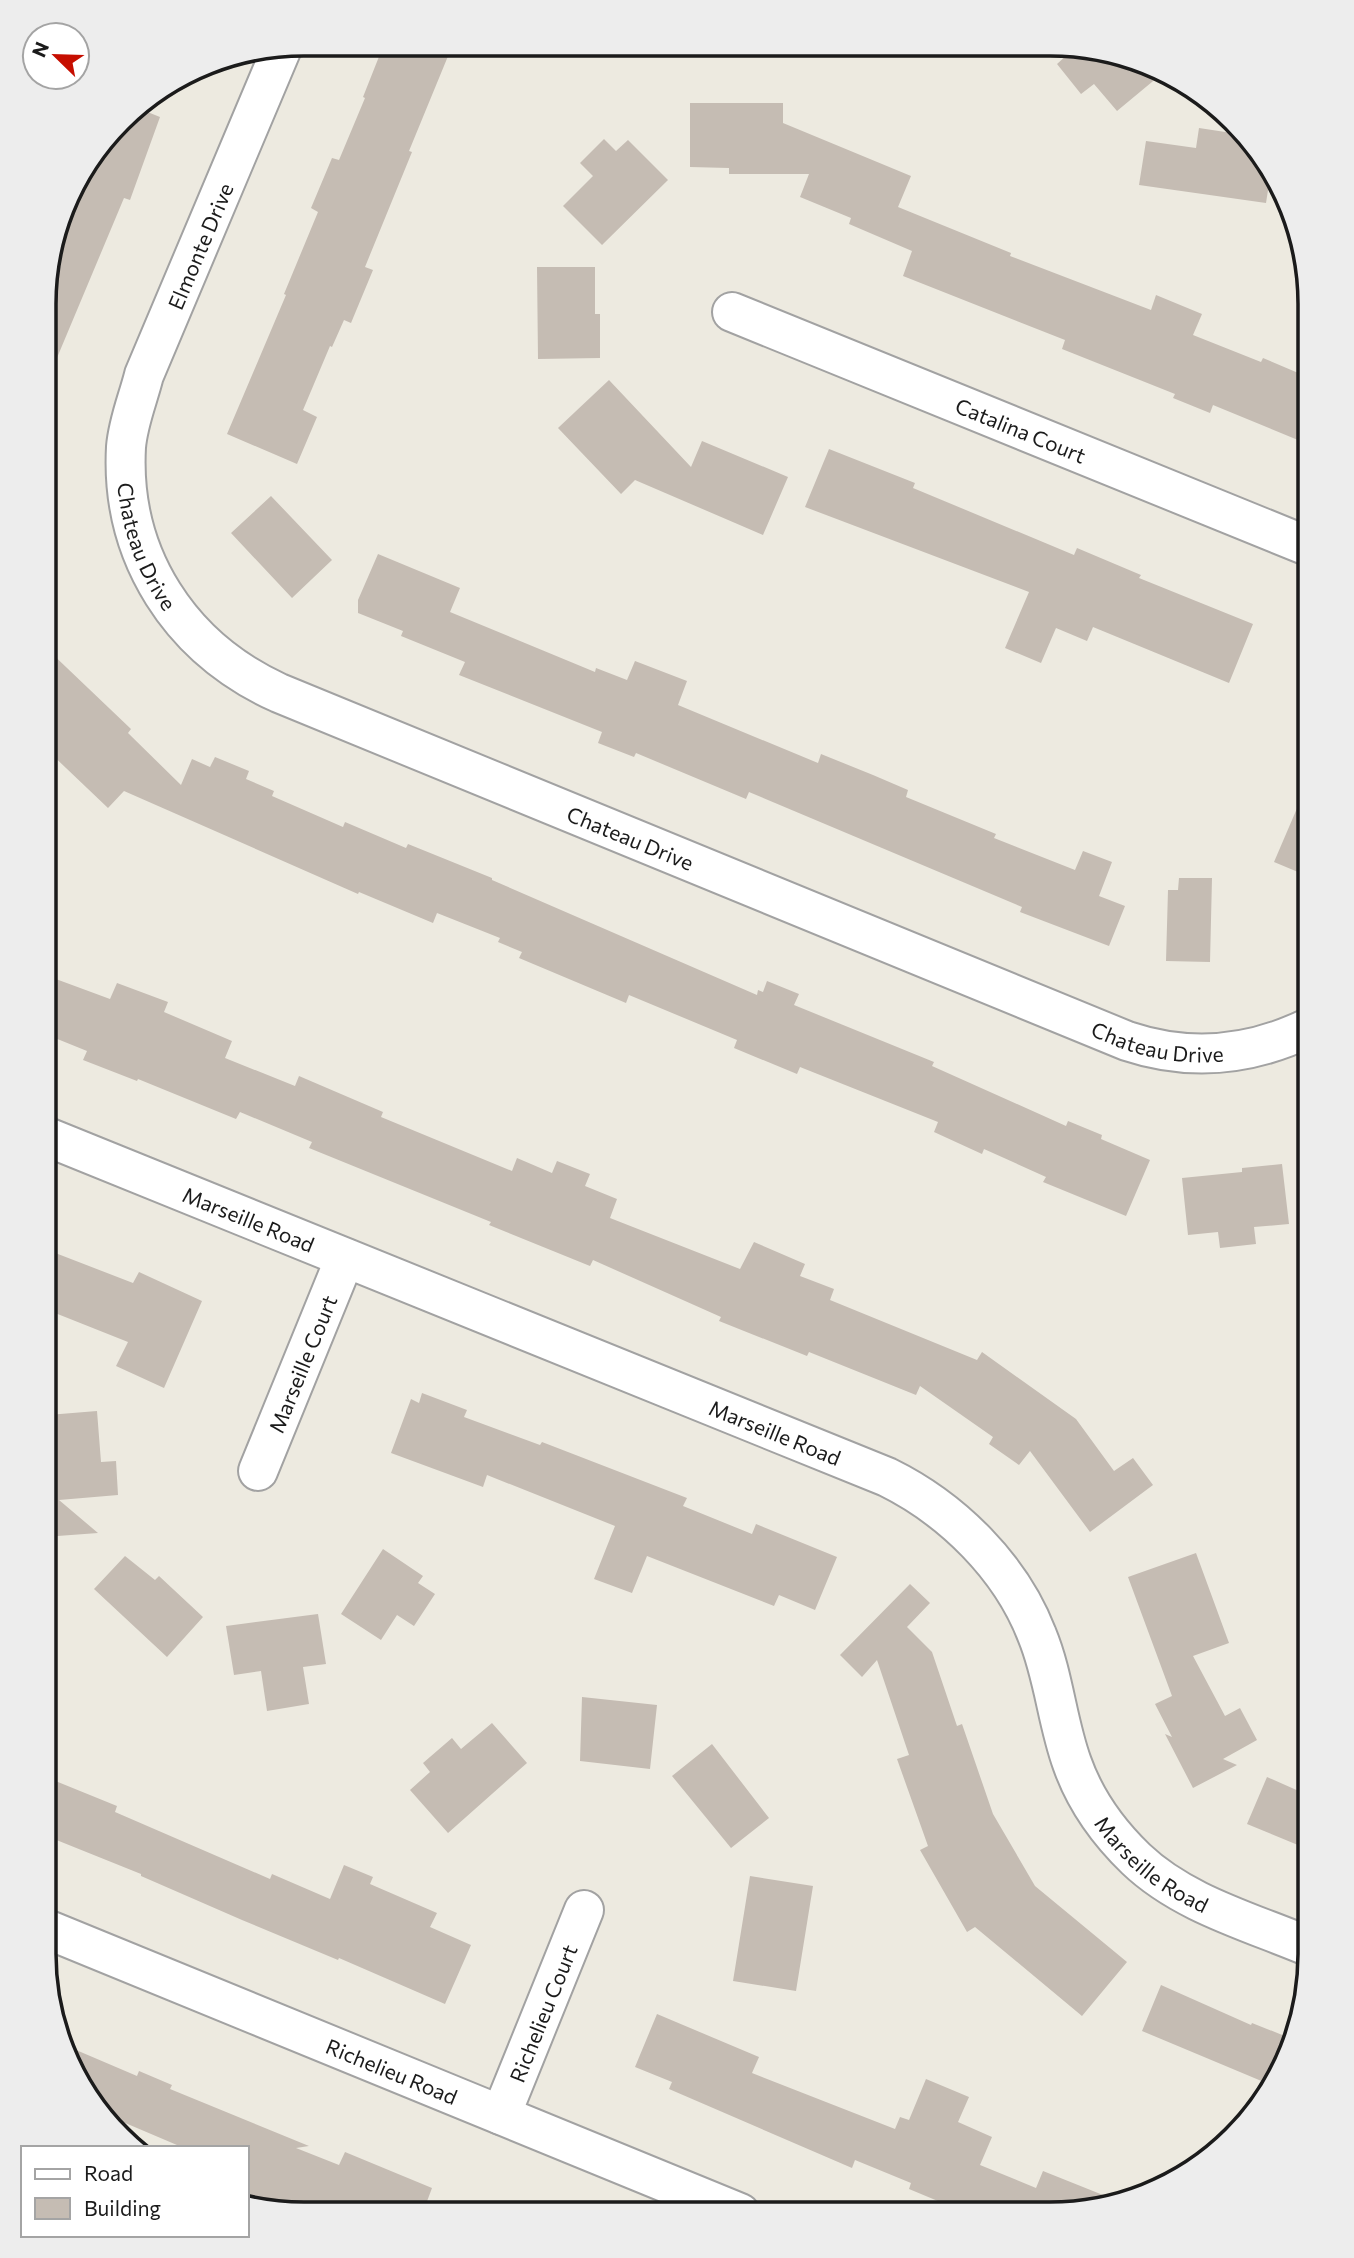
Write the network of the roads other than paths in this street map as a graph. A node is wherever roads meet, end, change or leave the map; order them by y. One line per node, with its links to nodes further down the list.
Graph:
1 (278, 58): 3 (street, Elmonte Drive)
2 (732, 312): 4 (street, Catalina Court)
3 (126, 446): 5 (street, Chateau Drive)
4 (1298, 542)
5 (1295, 1034)
6 (56, 1140): 7 (street, Marseille Road)
7 (345, 1258): 8 (street, Marseille Court); 11 (street, Marseille Road)
8 (258, 1471)
9 (584, 1910): 12 (street, Richelieu Court)
10 (56, 1933): 12 (street, Richelieu Road)
11 (1298, 1942)
12 (501, 2115): 13 (street, Richelieu Road)
13 (713, 2202)

